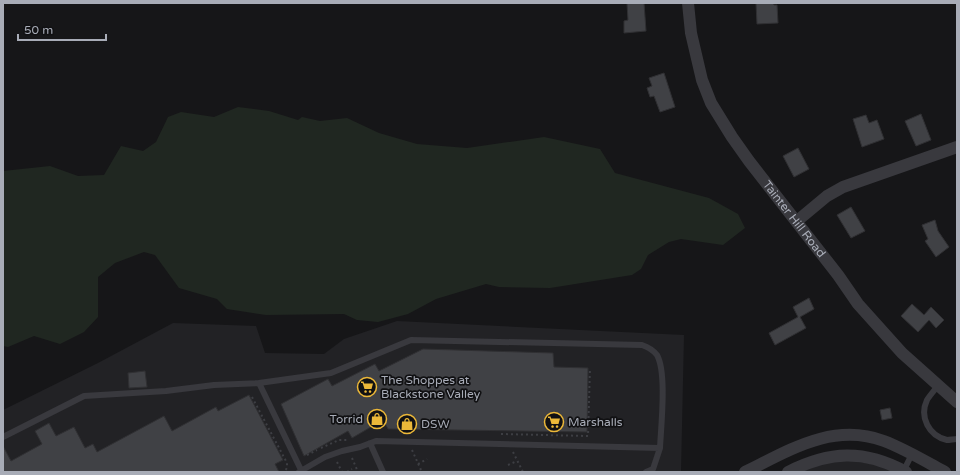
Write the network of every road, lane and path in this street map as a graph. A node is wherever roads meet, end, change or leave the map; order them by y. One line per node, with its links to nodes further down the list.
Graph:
1 (688, 3): 3 (street, Tainter Hill Road)
2 (957, 147): 3 (street)
3 (797, 221): 6 (street, Tainter Hill Road)
4 (590, 368): 9 (path)
5 (259, 383): 10 (lane); 14 (lane); 28 (lane)
6 (938, 384): 8 (street, Tainter Hill Road); 11 (lane)
7 (252, 397): 27 (path)
8 (957, 402)
9 (500, 434)
10 (3, 437)
11 (957, 439)
12 (350, 440): 18 (path)
13 (370, 443): 14 (lane); 28 (lane); 32 (lane)
14 (660, 448): 34 (lane)
15 (415, 449): 23 (path)
16 (512, 451): 22 (path)
17 (912, 454): 35 (street); 37 (lane); 38 (street)
18 (307, 455)
19 (349, 456): 31 (path)
20 (427, 459): 23 (path)
21 (337, 461): 29 (path)
22 (517, 461): 24 (path); 33 (path)
23 (418, 464): 26 (path)
24 (508, 465)
25 (352, 469): 30 (path)
26 (421, 470)
27 (284, 472)
28 (301, 472)
29 (342, 472)
30 (348, 472)
31 (358, 472)
32 (383, 472)
33 (522, 472)
34 (646, 472)
35 (745, 472)
36 (788, 472): 37 (street)
37 (904, 472)
38 (945, 472)

